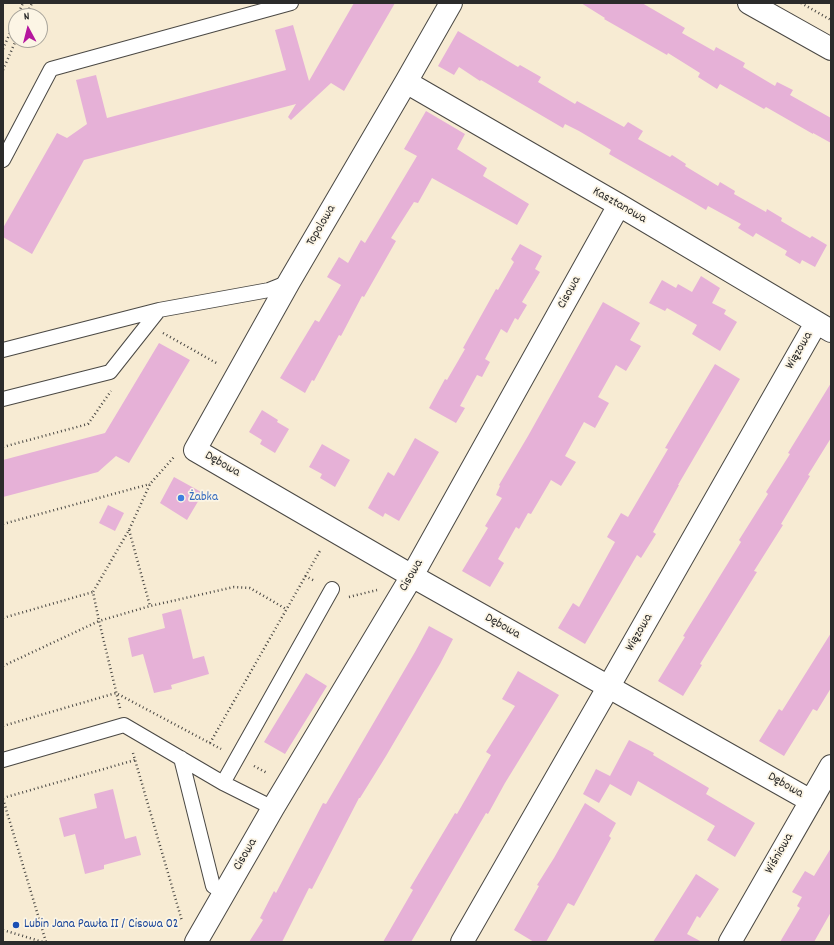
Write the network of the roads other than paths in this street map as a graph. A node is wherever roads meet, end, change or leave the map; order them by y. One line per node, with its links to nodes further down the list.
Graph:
1 (291, 3): 6 (lane)
2 (451, 3): 5 (street, Topolowa)
3 (750, 3): 4 (street)
4 (831, 49)
5 (406, 82): 7 (street, Kasztanowa); 8 (street, Topolowa)
6 (3, 160)
7 (619, 205): 10 (street, Kasztanowa); 14 (street, Cisowa)
8 (288, 282): 9 (lane); 13 (street, Topolowa)
9 (159, 310): 11 (lane); 12 (lane)
10 (823, 327): 16 (street, Wiązowa)
11 (3, 350)
12 (3, 399)
13 (186, 450): 14 (street, Dębowa)
14 (412, 576): 16 (street, Dębowa); 22 (street, Cisowa)
15 (332, 590): 20 (lane)
16 (609, 686): 21 (street, Dębowa); 25 (street, Wiązowa)
17 (181, 758): 18 (lane); 20 (lane); 23 (lane)
18 (3, 760)
19 (831, 766): 21 (street, Wiśniowa)
20 (223, 782): 22 (lane)
21 (811, 801): 26 (street, Wiśniowa)
22 (274, 808): 23 (street, Cisowa)
23 (224, 893): 24 (street, Cisowa)
24 (190, 934)
25 (462, 942)
26 (730, 942)

